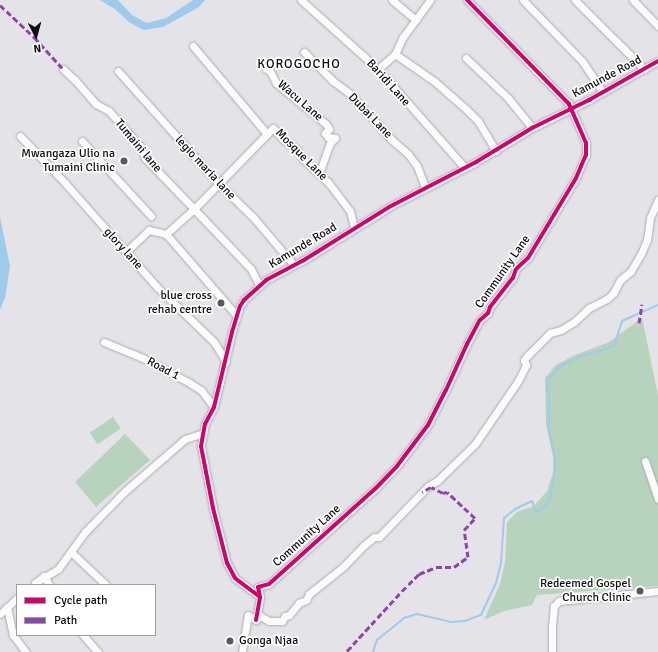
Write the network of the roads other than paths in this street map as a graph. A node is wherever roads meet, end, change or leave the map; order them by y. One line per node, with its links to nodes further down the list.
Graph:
1 (392, 0): 8 (street)
2 (430, 0): 8 (street)
3 (467, 0): 21 (street, Community Lane)
4 (523, 0): 20 (street)
5 (575, 0): 18 (street)
6 (633, 0): 9 (street)
7 (303, 2): 17 (street, Baridi Lane)
8 (416, 20): 12 (street)
9 (658, 26)
10 (193, 46): 23 (street, Mosque Lane)
11 (304, 52): 30 (street, Dubai Lane)
12 (395, 54): 17 (street); 26 (street)
13 (466, 58): 22 (street)
14 (658, 61): 18 (street, Kamunde Road)
15 (63, 69): 32 (street, Tumaini lane)
16 (266, 69): 28 (street, Wacu Lane)
17 (378, 69): 27 (street, Baridi Lane)
18 (644, 69): 20 (street, Kamunde Road)
19 (118, 71): 29 (street, legio maria lane)
20 (603, 92): 21 (street, Kamunde Road)
21 (571, 108): 22 (street, Kamunde Road); 52 (street, Community Lane)
22 (532, 128): 26 (street, Kamunde Road)
23 (267, 134): 28 (street, Mosque Lane); 29 (street)
24 (20, 136): 36 (street, glory lane)
25 (82, 141): 33 (street)
26 (496, 150): 27 (street, Kamunde Road)
27 (464, 167): 30 (street, Kamunde Road)
28 (317, 170): 34 (street, Mosque Lane)
29 (218, 183): 32 (street); 37 (street, legio maria lane)
30 (424, 187): 34 (street, Kamunde Road)
31 (658, 200): 56 (street)
32 (194, 209): 35 (street); 38 (street, Tumaini lane)
33 (151, 216)
34 (354, 227): 37 (street, Kamunde Road)
35 (166, 234): 36 (street); 39 (street)
36 (126, 252): 41 (street, glory lane)
37 (293, 264): 38 (street, Kamunde Road)
38 (259, 285): 39 (street, Kamunde Road)
39 (237, 316): 41 (street, Kamunde Road)
40 (104, 342): 42 (street, Road 1)
41 (226, 362): 42 (street, Kamunde Road)
42 (214, 407): 43 (street, Kamunde Road)
43 (203, 432): 46 (street); 52 (street, Kamunde Road)
44 (645, 461): 45 (street)
45 (658, 499)
46 (71, 552): 47 (street); 50 (street)
47 (44, 576): 48 (street); 49 (street)
48 (34, 584)
49 (48, 584)
50 (105, 584)
51 (658, 591): 61 (street)
52 (260, 597): 56 (street, Community Lane)
53 (16, 599): 54 (street)
54 (7, 607): 55 (street); 58 (street)
55 (0, 614)
56 (256, 620): 60 (street)
57 (84, 636): 59 (street)
58 (26, 652)
59 (98, 652)
60 (242, 652)
61 (552, 652)

